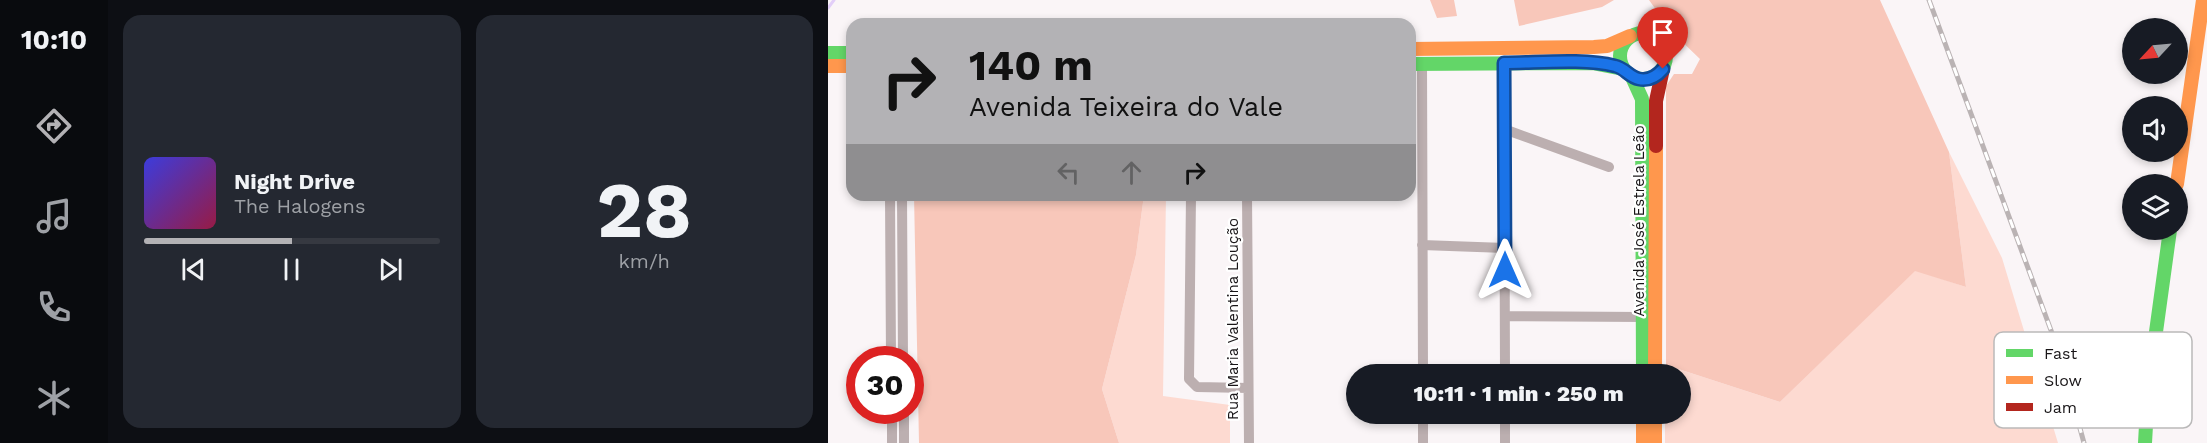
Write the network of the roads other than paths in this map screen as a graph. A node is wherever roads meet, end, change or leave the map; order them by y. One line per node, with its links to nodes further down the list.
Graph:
1 (2203, 0): 14 (street)
2 (1630, 36): 3 (street); 10 (street); 11 (street)
3 (1416, 49)
4 (828, 53): 5 (street)
5 (846, 53)
6 (1504, 63): 7 (street); 11 (street); 12 (street)
7 (1416, 64): 20 (street)
8 (828, 66): 9 (street)
9 (846, 66)
10 (1663, 69): 11 (street); 30 (street, Avenida José Estrela Leão)
11 (1628, 73): 23 (street, Avenida José Estrela Leão)
12 (1504, 129): 13 (street); 21 (street)
13 (1609, 167)
14 (2177, 174)
15 (890, 201): 25 (street)
16 (902, 201): 26 (street)
17 (1191, 201): 31 (street)
18 (1247, 201): 31 (street, Rua Maria Valentina Loução)
19 (2169, 240): 24 (street)
20 (1422, 245): 21 (street); 27 (street)
21 (1505, 248): 22 (street)
22 (1505, 316): 23 (street); 28 (street)
23 (1643, 317): 29 (street, Avenida José Estrela Leão)
24 (2156, 332)
25 (891, 346)
26 (903, 346)
27 (1423, 364)
28 (1505, 364)
29 (1643, 364)
30 (1655, 364)
31 (1248, 388): 41 (street, Rua Maria Valentina Loução)
32 (892, 424): 39 (street)
33 (904, 424): 40 (street)
34 (1423, 424): 42 (street)
35 (1505, 424): 43 (street)
36 (1645, 424): 44 (street)
37 (1650, 424): 45 (street)
38 (2146, 428): 46 (street)
39 (892, 443)
40 (904, 443)
41 (1249, 443)
42 (1423, 443)
43 (1505, 443)
44 (1642, 443)
45 (1655, 443)
46 (2145, 443)

